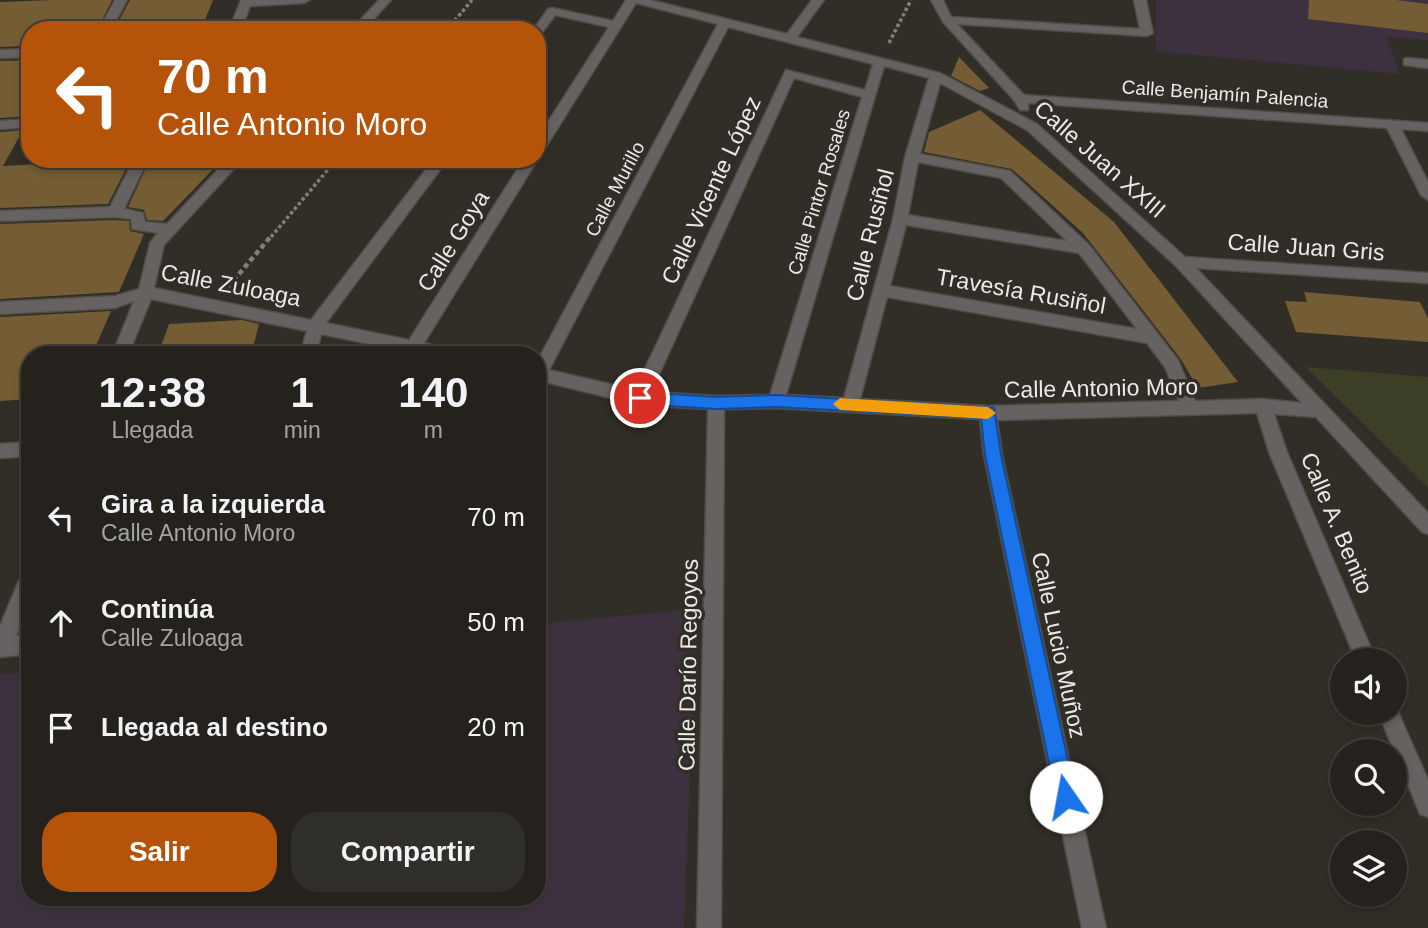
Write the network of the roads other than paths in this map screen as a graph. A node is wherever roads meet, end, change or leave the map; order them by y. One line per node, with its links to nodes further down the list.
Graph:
1 (121, 0): 11 (street)
2 (385, 0): 13 (street)
3 (632, 0): 16 (street)
4 (637, 0): 15 (street, Calle Juan XXIII)
5 (818, 0): 17 (street)
6 (937, 0): 10 (street)
7 (1140, 0): 10 (street)
8 (304, 1): 9 (street)
9 (246, 2): 12 (street)
10 (947, 20): 25 (street)
11 (110, 21)
12 (239, 21)
13 (366, 21)
14 (545, 21): 16 (street)
15 (724, 22): 17 (street, Calle Juan XXIII); 54 (street, Calle Murillo)
16 (616, 25): 31 (street)
17 (790, 37): 20 (street, Calle Juan XXIII)
18 (21, 53): 19 (street)
19 (0, 54)
20 (880, 60): 23 (street, Calle Juan XXIII); 24 (street, Calle Pintor Rosales)
21 (1408, 62): 22 (street)
22 (1428, 64)
23 (936, 76): 29 (street, Calle Juan XXIII); 32 (street, Calle Rusiñol)
24 (868, 95): 56 (street, Calle Vicente López); 57 (street, Calle Pintor Rosales)
25 (1020, 99): 28 (street, Calle Benjamín Palencia); 29 (street)
26 (21, 124): 27 (street)
27 (0, 125)
28 (1392, 125): 30 (street, Calle Benjamín Palencia); 37 (street)
29 (1032, 127): 43 (street, Calle Juan XXIII)
30 (1428, 127)
31 (546, 136)
32 (912, 157): 40 (street, Calle Rusiñol); 42 (street)
33 (137, 168): 38 (street)
34 (228, 168): 41 (street)
35 (434, 168): 48 (street)
36 (525, 168): 53 (street, Calle Goya)
37 (1428, 195)
38 (115, 212): 39 (street); 41 (street)
39 (0, 216)
40 (900, 219): 42 (street); 45 (street, Calle Rusiñol)
41 (170, 229): 46 (street)
42 (1084, 249): 49 (street)
43 (1181, 262): 44 (street, Calle Juan Gris); 62 (street, Calle Juan XXIII)
44 (1428, 278)
45 (881, 290): 49 (street, Travesía Rusiñol); 59 (street, Calle Rusiñol)
46 (146, 292): 47 (street, Calle Zuloaga); 48 (street, Calle Zuloaga); 50 (street)
47 (0, 308)
48 (316, 325): 51 (street); 52 (street, Calle Zuloaga)
49 (1153, 338): 61 (street)
50 (124, 346)
51 (310, 346)
52 (409, 346)
53 (414, 346)
54 (546, 359)
55 (546, 376): 56 (street)
56 (640, 398): 58 (street)
57 (776, 401): 58 (street, Calle Antonio Moro); 59 (street, Calle Antonio Moro)
58 (716, 403): 73 (street, Calle Darío Regoyos)
59 (850, 405): 63 (street, Calle Antonio Moro)
60 (1264, 406): 61 (street, Calle Antonio Moro); 62 (street, Calle Antonio Moro); 70 (street, Calle A. Benito)
61 (1190, 409): 63 (street, Calle Antonio Moro)
62 (1320, 411): 66 (street, Calle Juan XXIII)
63 (988, 413): 74 (street, Calle Lucio Muñoz)
64 (21, 450): 65 (street)
65 (0, 451)
66 (1428, 526)
67 (21, 598): 69 (street)
68 (21, 645): 69 (street)
69 (0, 647)
70 (1361, 648)
71 (1394, 725): 72 (street)
72 (1428, 806)
73 (709, 928)
74 (1094, 928)

